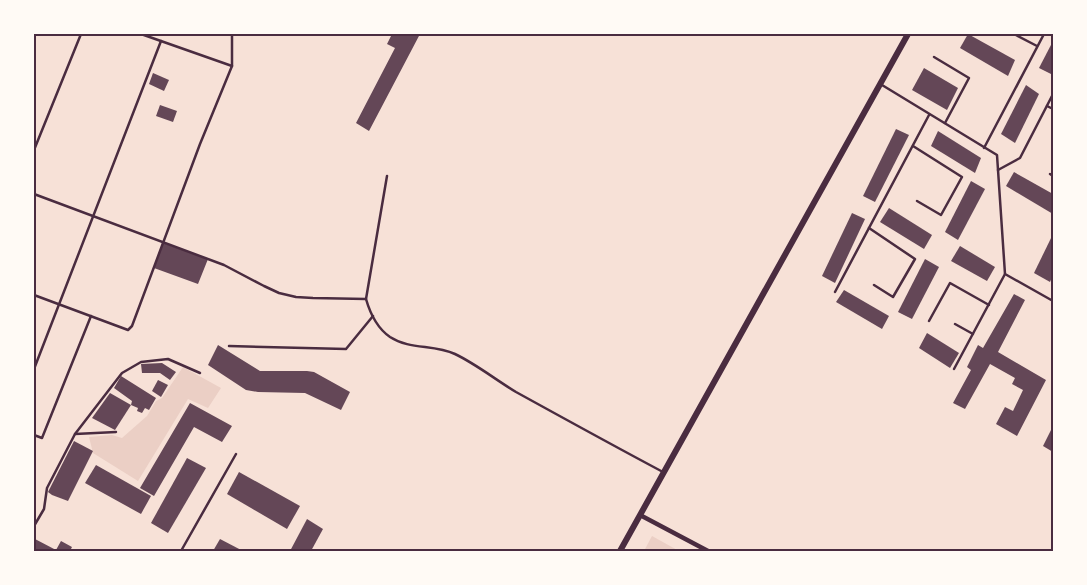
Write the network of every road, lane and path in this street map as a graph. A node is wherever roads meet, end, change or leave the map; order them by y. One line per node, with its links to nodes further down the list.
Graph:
1 (81, 34): 19 (lane)
2 (141, 34): 7 (lane)
3 (232, 34): 10 (lane)
4 (908, 34): 11 (main road)
5 (1014, 34): 8 (lane)
6 (1044, 34): 18 (lane)
7 (161, 41): 10 (lane); 26 (lane)
8 (1037, 46)
9 (934, 57): 16 (lane)
10 (232, 66): 28 (lane)
11 (880, 85): 15 (lane); 50 (main road)
12 (1053, 94): 13 (lane)
13 (1047, 106): 14 (lane); 20 (lane)
14 (1053, 109)
15 (930, 114): 16 (lane); 17 (lane)
16 (944, 123): 18 (lane)
17 (913, 146): 25 (lane); 27 (lane)
18 (984, 148): 20 (lane)
19 (34, 150)
20 (998, 170): 29 (lane)
21 (1050, 174): 23 (lane)
22 (387, 176): 33 (lane)
23 (1053, 176)
24 (34, 194): 26 (lane)
25 (917, 201)
26 (92, 216): 28 (lane); 35 (lane)
27 (869, 228): 30 (lane); 31 (lane)
28 (163, 243): 33 (lane); 37 (lane)
29 (1005, 274): 34 (lane); 36 (lane)
30 (874, 285)
31 (835, 292)
32 (34, 294): 35 (lane)
33 (366, 299): 38 (lane)
34 (1053, 301)
35 (58, 304): 37 (lane); 43 (lane)
36 (989, 305): 39 (lane); 41 (lane)
37 (91, 316): 47 (lane)
38 (372, 316): 42 (lane); 50 (lane)
39 (929, 321)
40 (955, 324): 41 (lane)
41 (973, 334): 44 (lane)
42 (346, 349): 42 (lane)
43 (34, 369)
44 (954, 369)
45 (200, 374): 48 (lane)
46 (116, 432): 48 (lane)
47 (34, 434)
48 (75, 434): 52 (lane)
49 (236, 454): 53 (lane)
50 (664, 473): 51 (main road)
51 (640, 515): 54 (main road); 55 (street)
52 (34, 526)
53 (181, 551)
54 (620, 551)
55 (708, 551)

